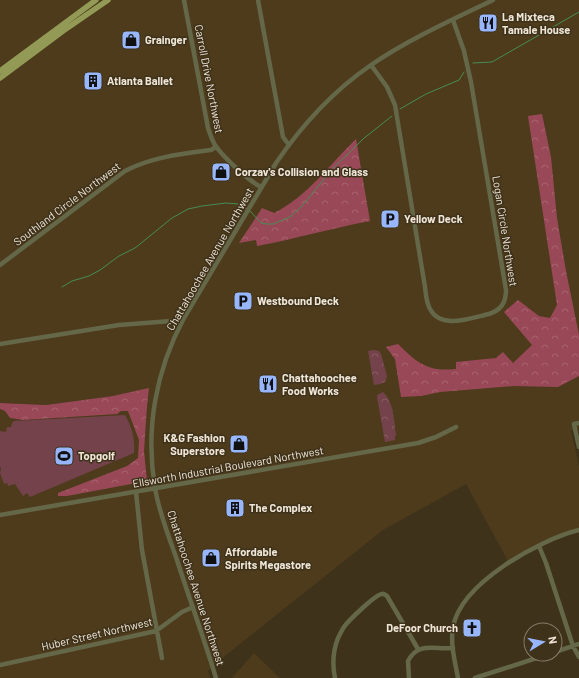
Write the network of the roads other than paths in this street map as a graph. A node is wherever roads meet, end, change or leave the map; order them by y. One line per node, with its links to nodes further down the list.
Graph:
1 (96, 0): 8 (main road)
2 (108, 0): 9 (main road)
3 (184, 0): 11 (street, Carroll Drive Northwest)
4 (258, 0): 10 (street)
5 (493, 0): 6 (street, Chattahoochee Avenue Northwest)
6 (453, 20): 7 (street, Chattahoochee Avenue Northwest); 7 (street, Logan Circle Northwest)
7 (371, 65): 10 (street, Chattahoochee Avenue Northwest)
8 (0, 70)
9 (0, 78)
10 (289, 144): 12 (street, Chattahoochee Avenue Northwest)
11 (216, 147): 12 (street, Carroll Drive Northwest); 13 (street, Southland Circle Northwest)
12 (262, 187): 14 (street, Chattahoochee Avenue Northwest)
13 (0, 265)
14 (181, 324): 15 (street); 19 (street, Chattahoochee Avenue Northwest)
15 (0, 344)
16 (579, 423): 18 (street)
17 (456, 427): 19 (street, Ellsworth Industrial Boulevard Northwest)
18 (579, 448)
19 (155, 488): 20 (street, Ellsworth Industrial Boulevard Northwest); 24 (street, Chattahoochee Avenue Northwest)
20 (136, 492): 21 (street, Ellsworth Industrial Boulevard Northwest); 25 (street)
21 (0, 515)
22 (579, 530): 23 (street)
23 (539, 546): 27 (street); 28 (street)
24 (193, 607): 25 (street, Huber Street Northwest); 35 (street, Chattahoochee Avenue Northwest)
25 (156, 631): 32 (street); 34 (street, Huber Street Northwest)
26 (579, 644): 27 (street)
27 (573, 646): 30 (street); 31 (street)
28 (453, 648): 29 (street); 38 (street)
29 (418, 649): 36 (street); 37 (street)
30 (563, 649)
31 (579, 657)
32 (162, 658)
33 (524, 662): 39 (street)
34 (0, 665)
35 (216, 677)
36 (335, 678)
37 (409, 678)
38 (458, 678)
39 (475, 678)

